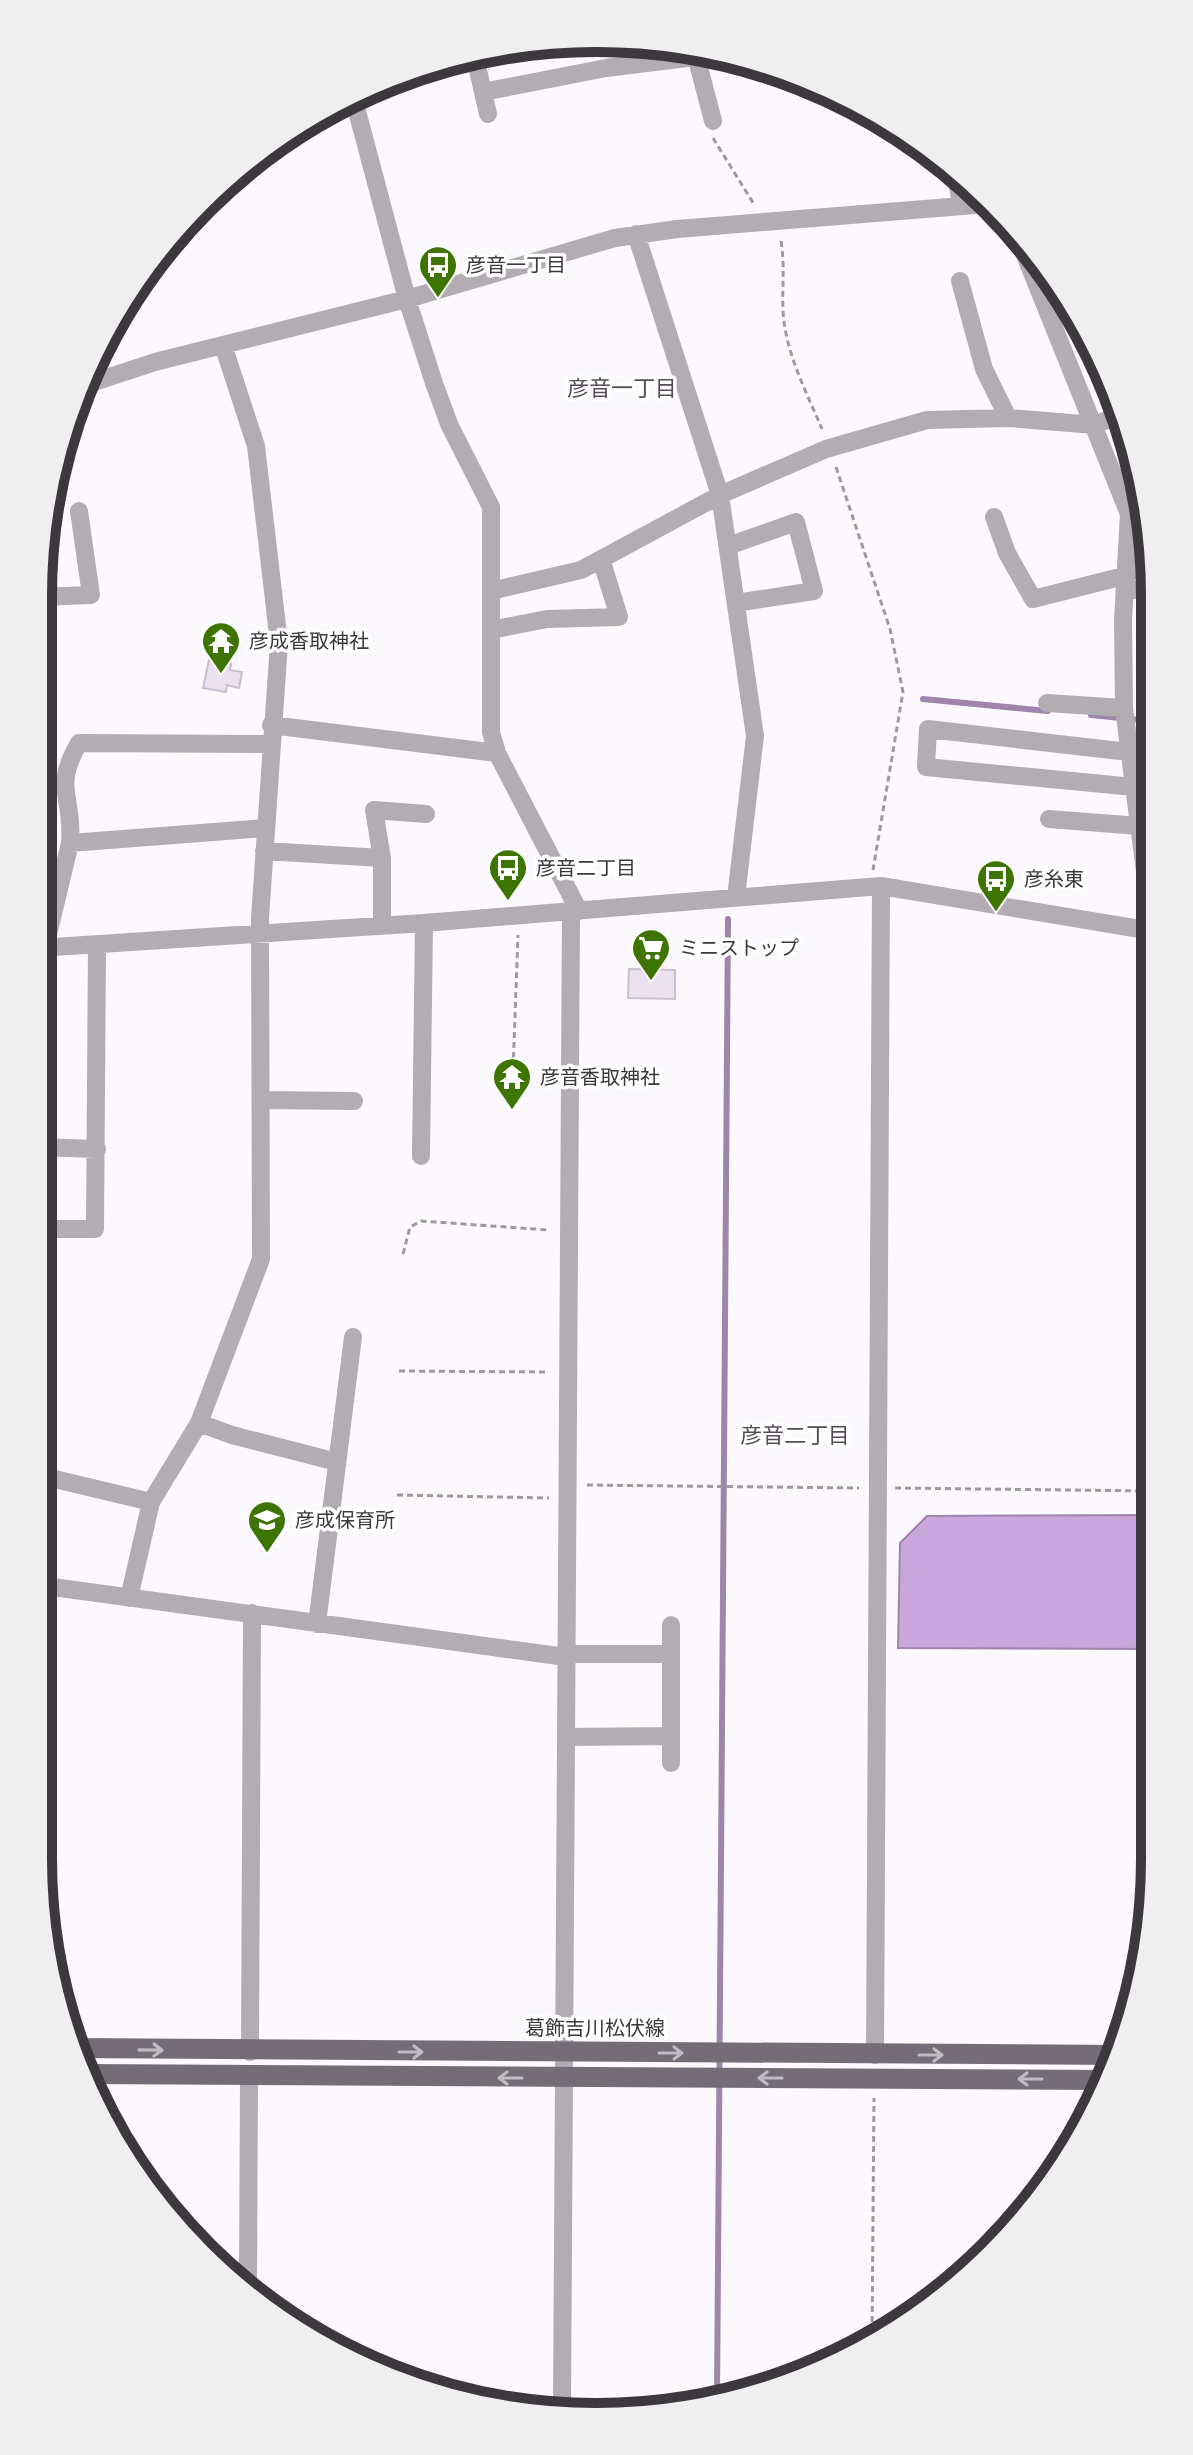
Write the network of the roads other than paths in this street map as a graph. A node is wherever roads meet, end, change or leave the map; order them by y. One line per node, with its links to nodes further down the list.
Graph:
1 (667, 57): 4 (street)
2 (696, 61): 7 (street)
3 (477, 65): 4 (street)
4 (483, 92): 6 (street)
5 (356, 108): 14 (street)
6 (488, 114)
7 (712, 128)
8 (958, 189): 10 (street)
9 (975, 205): 10 (street)
10 (961, 206): 11 (street)
11 (636, 234): 14 (street); 20 (street)
12 (1031, 269): 19 (street)
13 (960, 281): 17 (street)
14 (407, 299): 15 (street); 27 (street)
15 (223, 345): 16 (street); 33 (street)
16 (96, 382)
17 (1008, 418): 19 (street); 20 (street)
18 (1111, 418): 19 (street)
19 (1095, 425): 25 (street)
20 (720, 495): 23 (street); 24 (street)
21 (79, 511): 28 (street)
22 (994, 517): 25 (street)
23 (728, 546): 29 (street); 29 (street)
24 (601, 559): 27 (street); 30 (street)
25 (1127, 582): 26 (street); 32 (street)
26 (1141, 589)
27 (491, 591): 30 (street)
28 (52, 596)
29 (736, 603): 46 (street)
30 (491, 630): 35 (street)
31 (1047, 703): 32 (street)
32 (1124, 708): 34 (street)
33 (270, 734): 35 (street); 40 (street); 42 (street)
34 (1129, 752): 36 (street); 36 (street)
35 (497, 753): 48 (street)
36 (1134, 787): 39 (street)
37 (426, 814): 44 (street)
38 (1049, 819): 39 (street)
39 (1139, 826): 41 (street)
40 (265, 828): 42 (street); 43 (street)
41 (1141, 842)
42 (70, 843): 47 (street)
43 (264, 851): 44 (street); 52 (street)
44 (382, 858): 50 (street)
45 (877, 879): 46 (street); 51 (street); 79 (street)
46 (736, 897): 48 (street)
47 (52, 910)
48 (575, 911): 49 (street); 72 (street)
49 (424, 923): 50 (street); 59 (street)
50 (382, 925): 52 (street)
51 (1141, 926)
52 (261, 933): 53 (street); 55 (street)
53 (97, 944): 54 (street); 58 (street)
54 (52, 947)
55 (261, 1100): 56 (street); 62 (street)
56 (354, 1101)
57 (52, 1147): 58 (street)
58 (97, 1149): 60 (street)
59 (421, 1156)
60 (52, 1229)
61 (353, 1337): 63 (street)
62 (199, 1423): 63 (street); 65 (street)
63 (337, 1462): 69 (street)
64 (52, 1478): 65 (street)
65 (151, 1502): 67 (street)
66 (52, 1587): 67 (street)
67 (129, 1598): 68 (street)
68 (252, 1613): 69 (street); 77 (street)
69 (317, 1624): 72 (street)
70 (671, 1625): 71 (street)
71 (671, 1654): 72 (street); 73 (street)
72 (566, 1656): 74 (street)
73 (671, 1736): 74 (street); 75 (street)
74 (566, 1737): 78 (street)
75 (671, 1763)
76 (86, 2048): 77 (main road, 葛飾吉川松伏線, one-way to 77)
77 (250, 2052): 78 (main road, 葛飾吉川松伏線, one-way to 78)
78 (565, 2052): 79 (main road, 葛飾吉川松伏線, one-way to 79); 83 (street)
79 (875, 2055): 80 (main road, 葛飾吉川松伏線, one-way to 80)
80 (1104, 2055)
81 (96, 2074): 82 (main road)
82 (249, 2074): 83 (main road, one-way to 82); 85 (street)
83 (565, 2078): 84 (main road, one-way to 83); 86 (street)
84 (1094, 2080)
85 (248, 2277)
86 (562, 2402)

